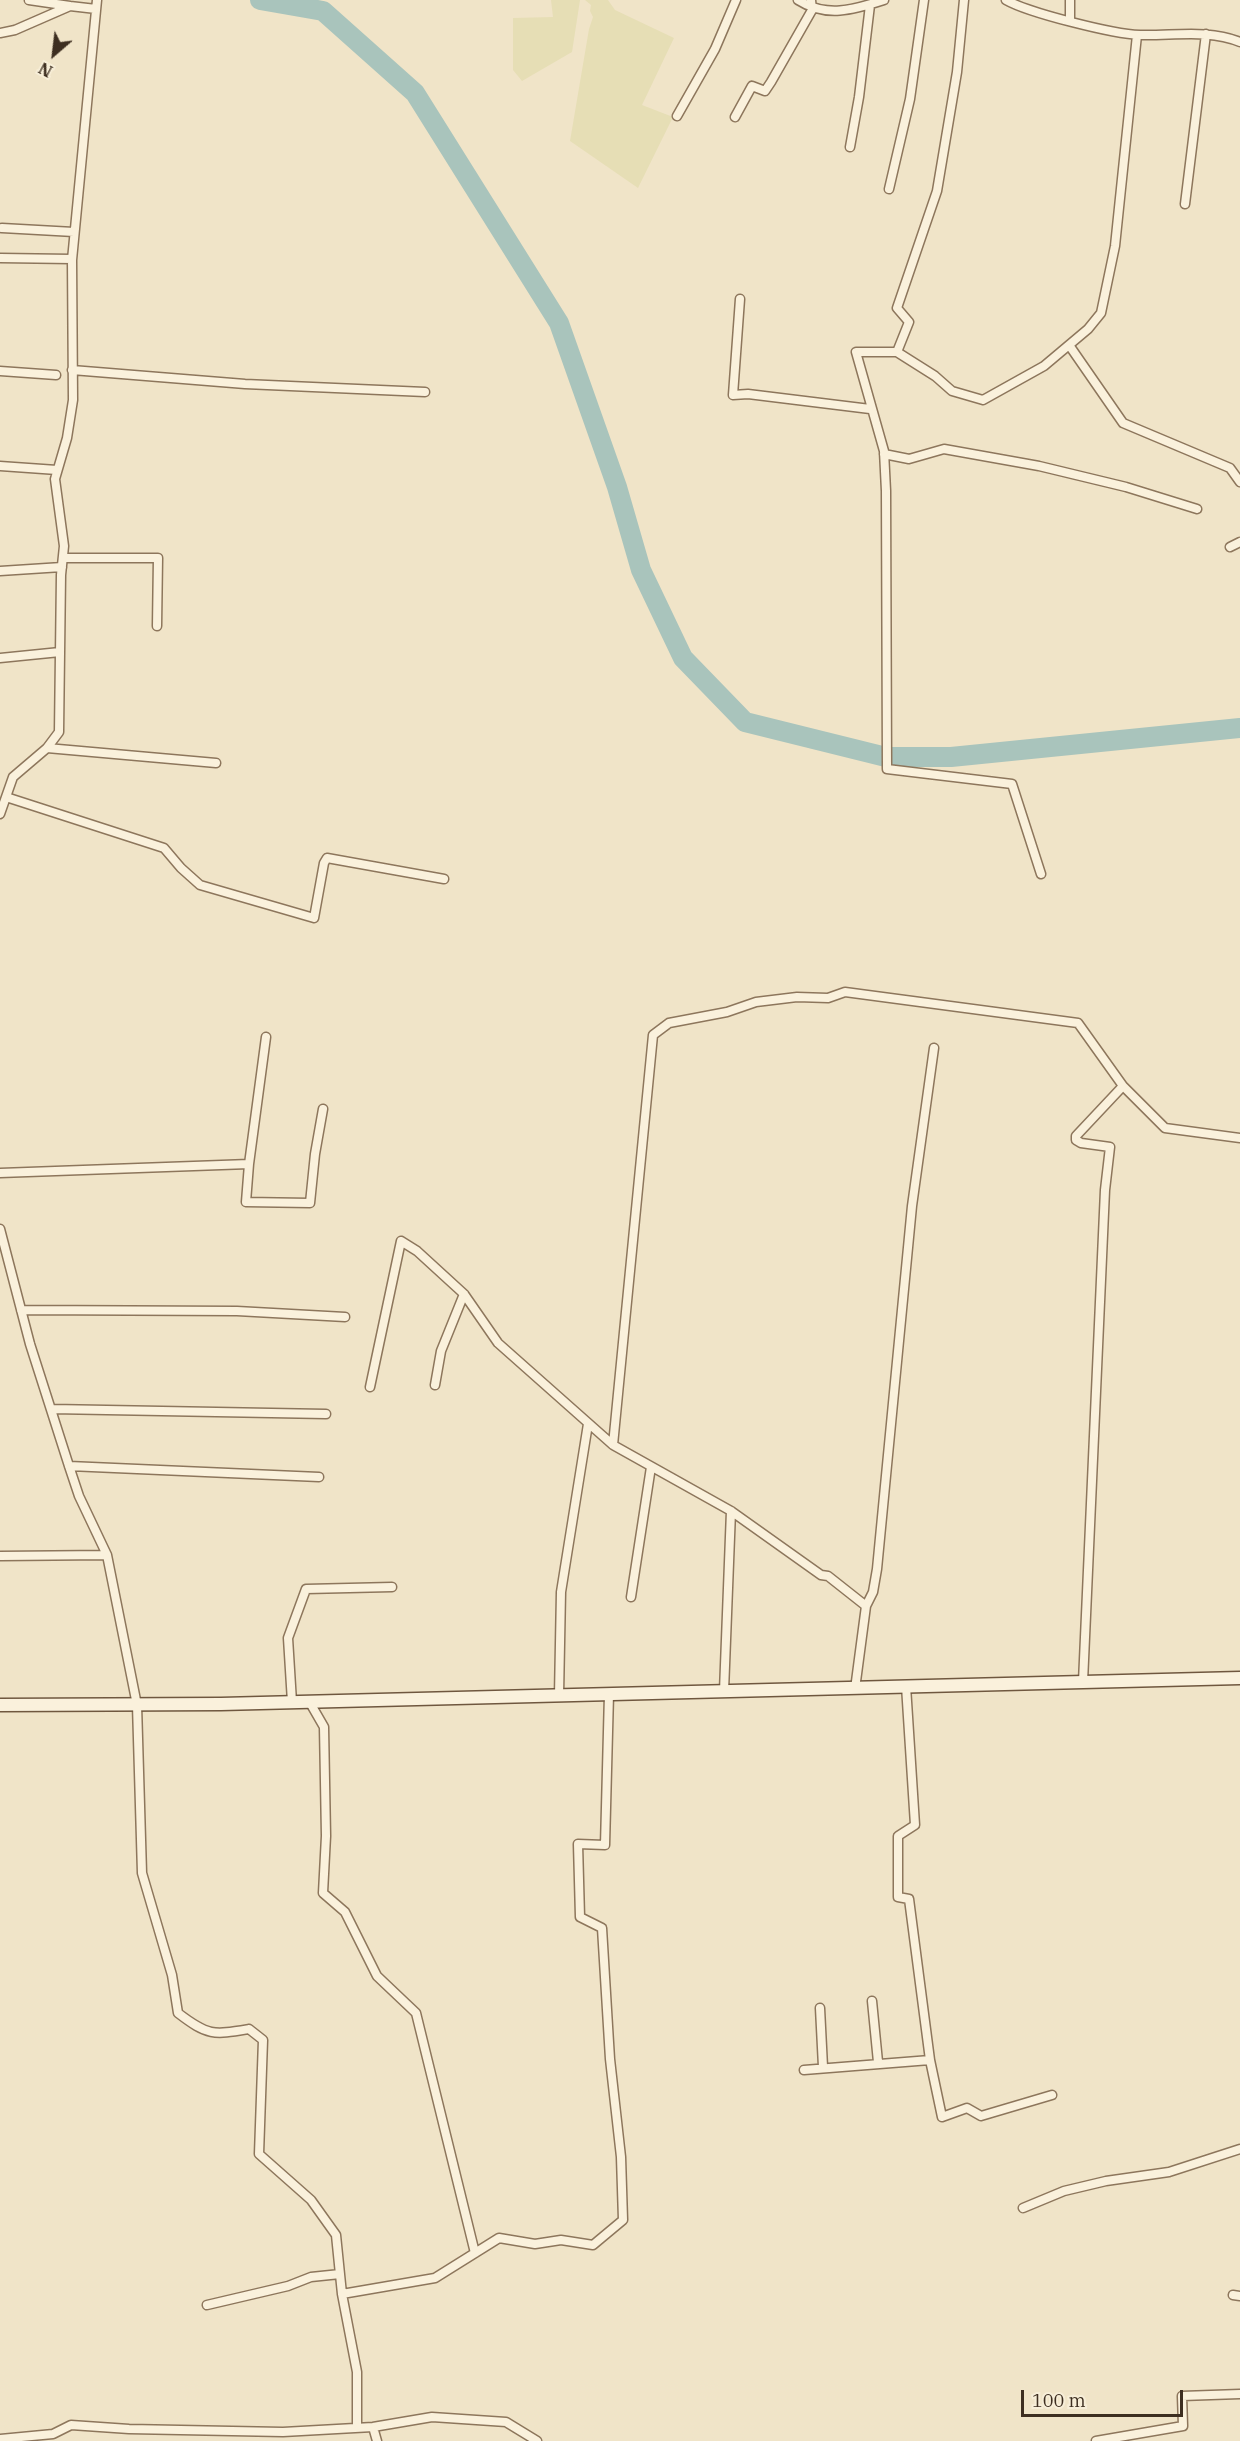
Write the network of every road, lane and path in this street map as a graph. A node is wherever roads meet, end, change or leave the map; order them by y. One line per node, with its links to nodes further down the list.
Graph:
1 (29, 0): 12 (street)
2 (736, 0): 19 (street)
3 (798, 0): 13 (street)
4 (812, 0): 13 (street)
5 (884, 0): 11 (street)
6 (924, 0): 22 (street)
7 (964, 0): 30 (street)
8 (1006, 0): 14 (street)
9 (1070, 0): 14 (street)
10 (97, 5): 12 (street); 25 (street)
11 (870, 5): 13 (street); 21 (street)
12 (70, 6): 15 (street)
13 (812, 10): 20 (street)
14 (1070, 20): 17 (street)
15 (0, 33)
16 (1206, 34): 17 (street); 18 (street); 23 (street)
17 (1137, 35): 29 (street)
18 (1240, 42)
19 (677, 116)
20 (735, 117)
21 (850, 147)
22 (889, 189)
23 (1185, 204)
24 (2, 228): 25 (street)
25 (74, 232): 27 (street)
26 (0, 258): 27 (street)
27 (72, 259): 31 (street)
28 (740, 299): 35 (street)
29 (1069, 345): 30 (street); 39 (street)
30 (897, 352): 35 (street)
31 (72, 370): 34 (street); 38 (street)
32 (0, 371): 33 (street)
33 (56, 375)
34 (425, 392)
35 (870, 409): 36 (street)
36 (884, 454): 40 (street); 53 (street)
37 (0, 466): 38 (street)
38 (57, 470): 43 (street)
39 (1240, 482)
40 (1197, 509)
41 (1240, 542): 42 (street)
42 (1230, 547)
43 (63, 558): 44 (street); 46 (street)
44 (62, 567): 45 (street); 47 (street)
45 (0, 571)
46 (157, 626)
47 (60, 652): 48 (street); 49 (street)
48 (0, 658)
49 (46, 748): 50 (street); 51 (street)
50 (216, 763)
51 (6, 797): 52 (street); 54 (street)
52 (0, 814)
53 (1041, 874)
54 (444, 879)
55 (266, 1037): 60 (street)
56 (934, 1048): 80 (street)
57 (1123, 1086): 59 (street); 71 (street); 82 (street)
58 (323, 1109): 60 (street)
59 (1240, 1138)
60 (249, 1164): 61 (street)
61 (0, 1173)
62 (0, 1228): 64 (street)
63 (464, 1294): 66 (street); 67 (street); 70 (street)
64 (21, 1310): 65 (street); 68 (street)
65 (345, 1317)
66 (435, 1385)
67 (369, 1387)
68 (52, 1409): 69 (street); 72 (street)
69 (326, 1414)
70 (588, 1424): 71 (street); 87 (street)
71 (613, 1446): 73 (street)
72 (69, 1466): 74 (street); 76 (street)
73 (651, 1467): 75 (street); 79 (street)
74 (319, 1477)
75 (731, 1511): 80 (street); 85 (street)
76 (107, 1555): 77 (street); 91 (street)
77 (0, 1556)
78 (392, 1587): 89 (street)
79 (631, 1597)
80 (866, 1606): 84 (street)
81 (1240, 1678): 82 (main road)
82 (1083, 1682): 83 (main road)
83 (906, 1686): 84 (main road); 94 (street)
84 (855, 1689): 85 (main road)
85 (724, 1691): 86 (main road)
86 (609, 1694): 87 (main road); 101 (street)
87 (559, 1695): 88 (main road)
88 (309, 1701): 89 (main road); 101 (street)
89 (292, 1702): 91 (main road)
90 (0, 1705): 91 (main road)
91 (137, 1705): 102 (street)
92 (872, 2001): 95 (street)
93 (820, 2008): 96 (street)
94 (930, 2060): 95 (street); 98 (street)
95 (878, 2062): 96 (street)
96 (823, 2067): 97 (street)
97 (804, 2070)
98 (1052, 2095)
99 (1240, 2149): 100 (street)
100 (1023, 2208)
101 (475, 2253): 103 (street)
102 (340, 2274): 103 (street); 104 (street)
103 (342, 2294): 107 (street)
104 (207, 2306)
105 (1240, 2394): 111 (street)
106 (373, 2427): 107 (street); 109 (street); 110 (street)
107 (357, 2428): 108 (street)
108 (0, 2439)
109 (377, 2441)
110 (537, 2441)
111 (1096, 2441)

